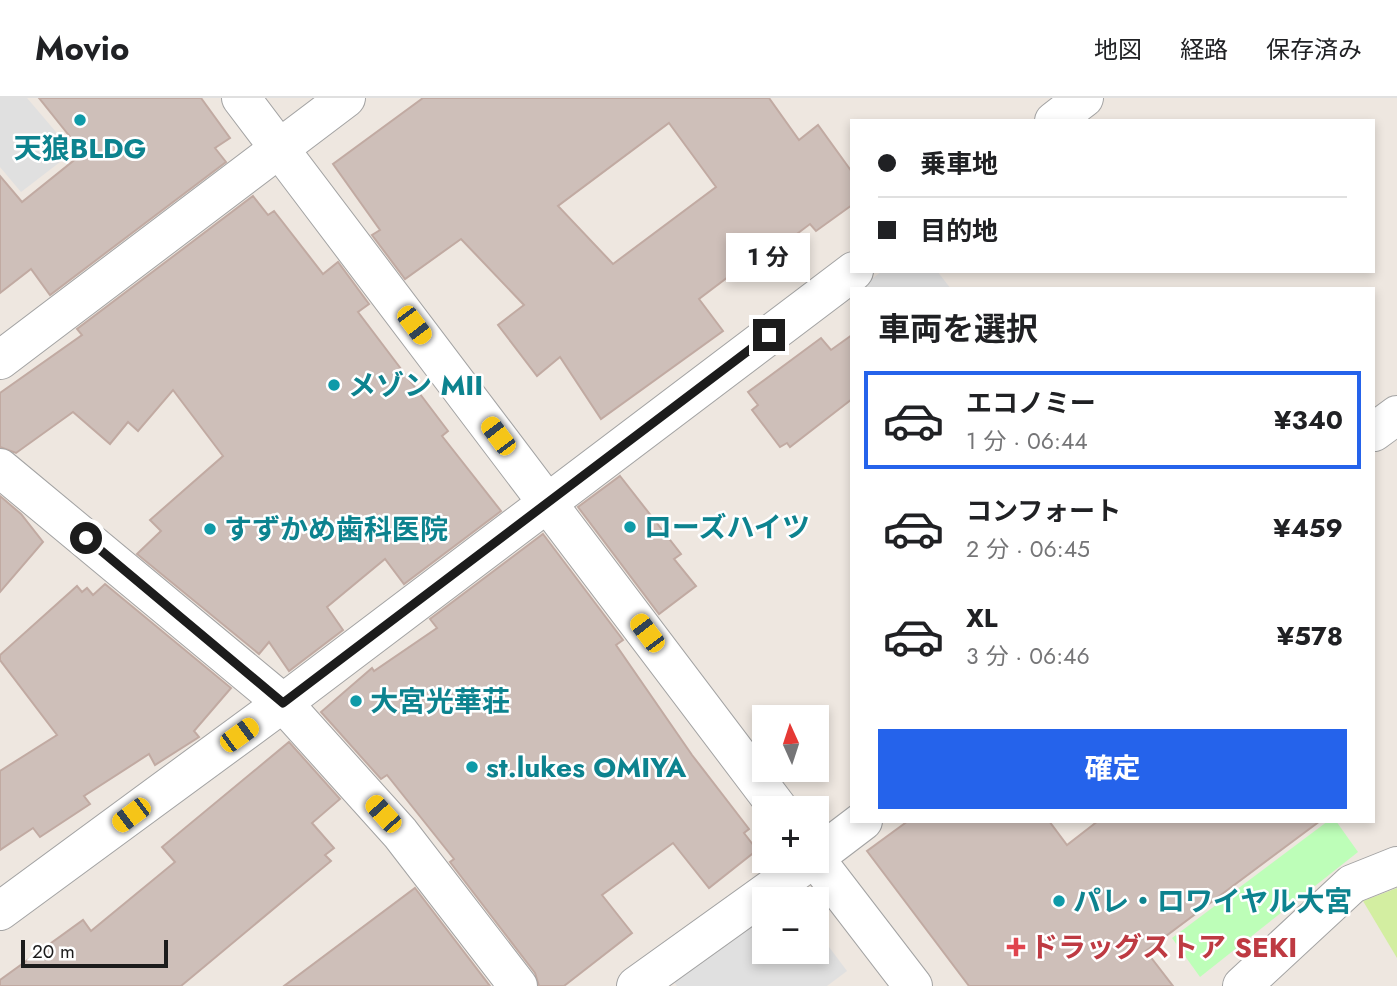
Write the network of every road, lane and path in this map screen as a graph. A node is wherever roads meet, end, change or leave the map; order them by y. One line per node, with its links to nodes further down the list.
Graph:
1 (241, 98): 5 (street)
2 (346, 98): 5 (street)
3 (1084, 98): 4 (street)
4 (1057, 119)
5 (279, 148): 7 (street); 11 (street)
6 (851, 273): 11 (street)
7 (0, 360)
8 (1397, 415): 9 (street)
9 (1375, 431)
10 (0, 468): 12 (street)
11 (548, 502): 12 (street); 13 (street)
12 (283, 703): 19 (street); 20 (street)
13 (769, 796)
14 (860, 823): 15 (street)
15 (829, 847)
16 (1397, 866): 23 (street)
17 (793, 873): 21 (street)
18 (826, 873): 22 (street)
19 (0, 911)
20 (518, 986)
21 (636, 986)
22 (913, 986)
23 (1242, 986)

